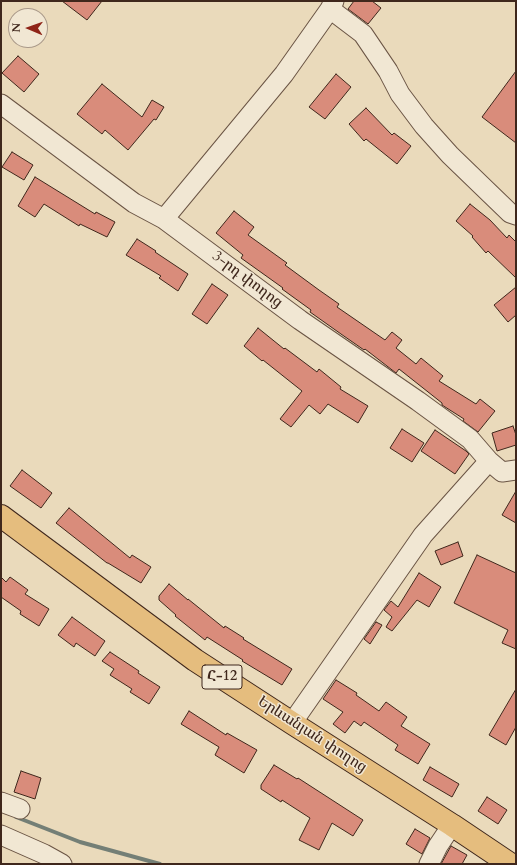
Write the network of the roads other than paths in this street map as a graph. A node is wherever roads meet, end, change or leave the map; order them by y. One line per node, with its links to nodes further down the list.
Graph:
1 (332, 5): 3 (street); 4 (street)
2 (1, 104): 4 (street, 3-րդ փողոց)
3 (516, 215)
4 (164, 219): 5 (street, 3-րդ փողոց)
5 (489, 461): 6 (street, 3-րդ փողոց); 8 (street)
6 (516, 470)
7 (1, 516): 8 (main road, Երևանյան փողոց / Հ-12)
8 (292, 723): 11 (main road, Երևանյան փողոց / Հ-12)
9 (1, 802): 10 (street)
10 (20, 809)
11 (452, 825): 14 (street); 15 (main road, Երևանյան փողոց / Հ-12)
12 (1, 835): 13 (street)
13 (62, 864)
14 (430, 864)
15 (510, 864)

